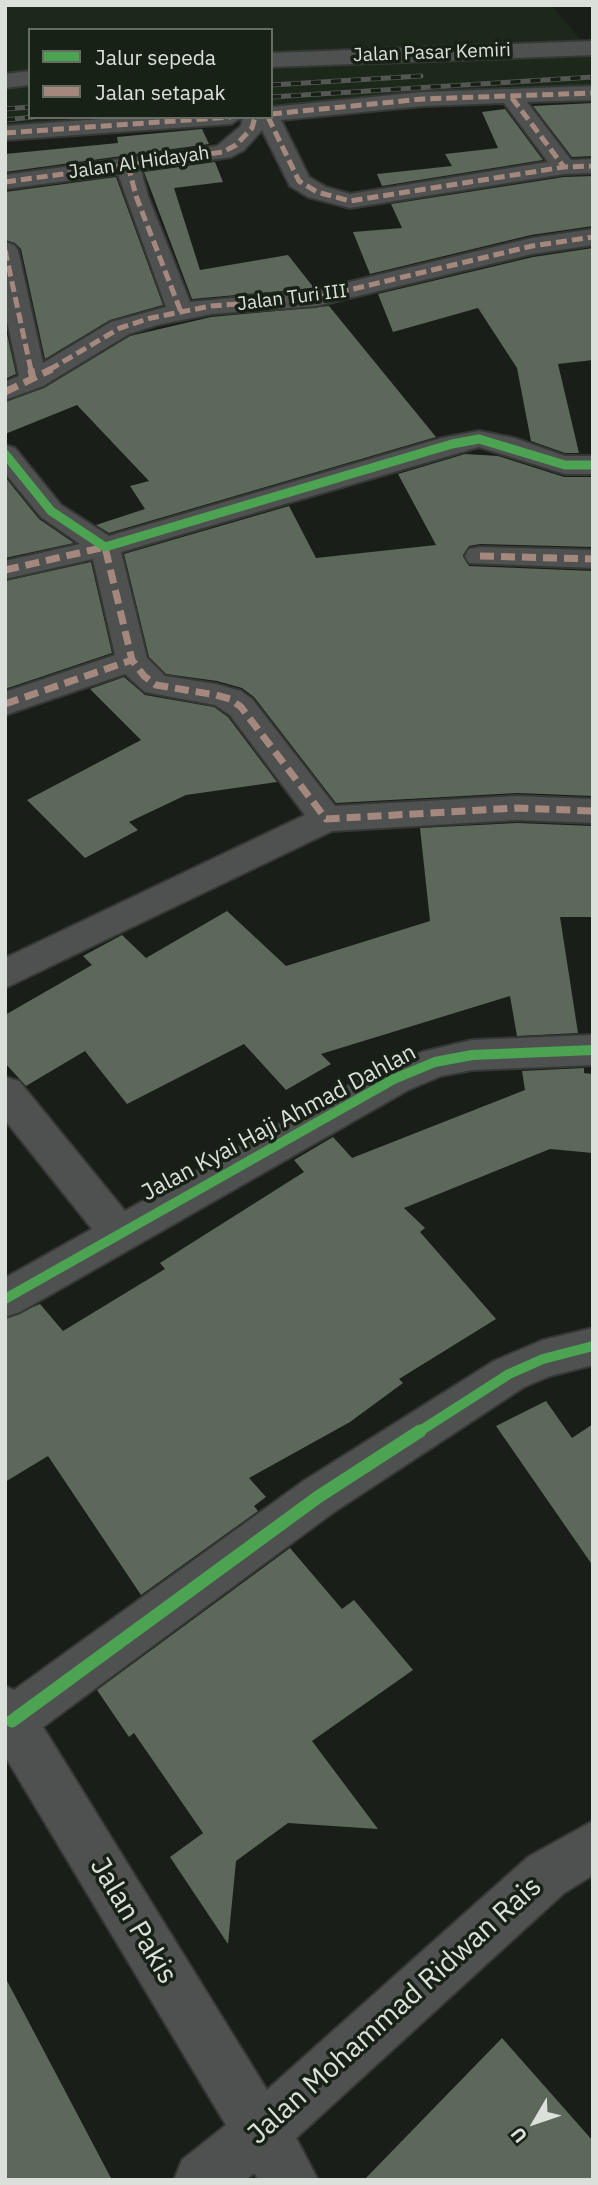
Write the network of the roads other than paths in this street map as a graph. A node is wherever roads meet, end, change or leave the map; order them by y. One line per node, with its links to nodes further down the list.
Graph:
1 (593, 48): 2 (street, Jalan Pasar Kemiri)
2 (273, 60)
3 (28, 78): 4 (street)
4 (5, 81)
5 (593, 93): 6 (street)
6 (512, 98): 7 (street); 14 (street)
7 (273, 116)
8 (204, 119): 11 (street)
9 (255, 119): 12 (street, Jalan Al Hidayah)
10 (271, 119): 14 (street)
11 (5, 134)
12 (128, 165): 15 (street, Jalan Al Hidayah); 18 (street)
13 (593, 166): 14 (street)
14 (564, 167)
15 (5, 182)
16 (593, 238): 18 (street, Jalan Turi III)
17 (5, 250): 19 (street)
18 (181, 312): 19 (street, Jalan Turi III)
19 (33, 380): 20 (street, Jalan Turi III)
20 (5, 391)
21 (5, 454): 23 (street)
22 (579, 465): 23 (street)
23 (105, 547): 26 (street); 27 (street)
24 (480, 556): 25 (street)
25 (593, 559)
26 (5, 570)
27 (132, 660): 28 (street); 30 (street)
28 (5, 704)
29 (593, 811): 30 (street)
30 (326, 818): 31 (street)
31 (5, 974)
32 (593, 1051): 34 (street, Jalan Kyai Haji Ahmad Dahlan)
33 (5, 1092): 34 (street)
34 (119, 1233): 35 (street, Jalan Kyai Haji Ahmad Dahlan)
35 (5, 1299)
36 (593, 1346): 37 (street)
37 (9, 1715): 39 (street, Jalan Pakis)
38 (593, 1846): 39 (street, Jalan Mohammad Ridwan Rais)
39 (261, 2132): 40 (street, Jalan Mohammad Ridwan Rais); 41 (street, Jalan Pakis)
40 (202, 2180)
41 (290, 2180)

